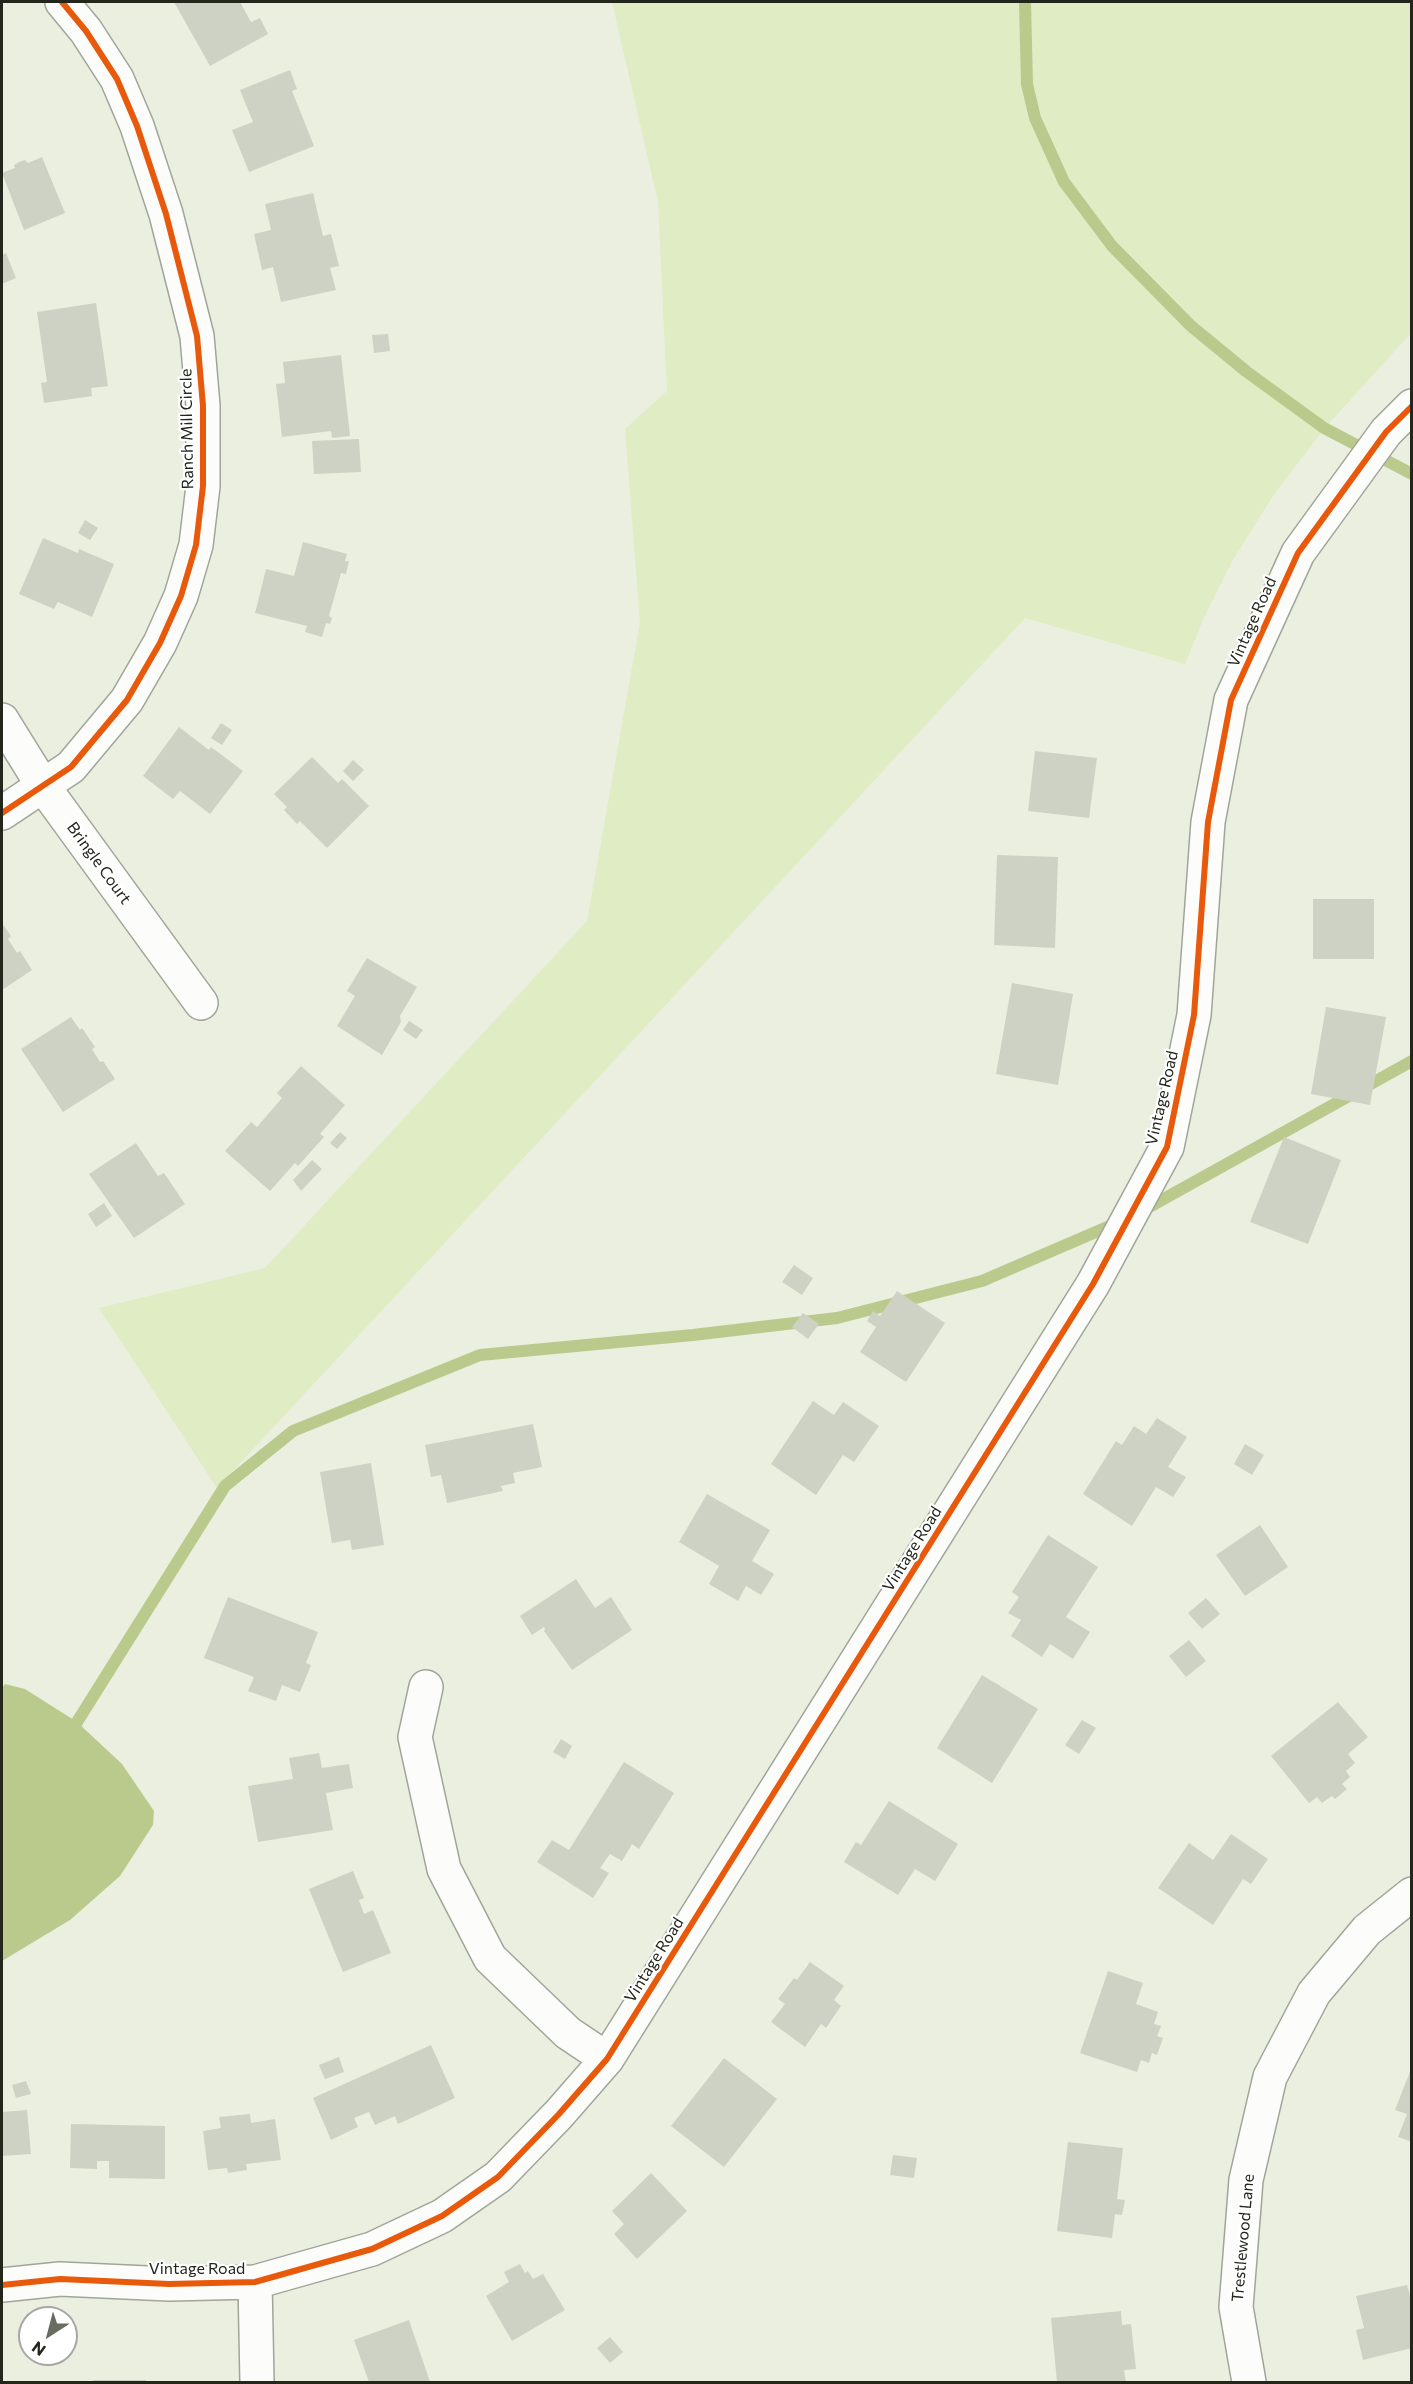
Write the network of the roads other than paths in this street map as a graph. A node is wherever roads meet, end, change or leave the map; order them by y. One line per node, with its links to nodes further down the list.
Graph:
1 (62, 2): 4 (street, Ranch Mill Circle)
2 (1412, 406): 9 (street, Vintage Road)
3 (2, 720): 4 (street, Bringle Court)
4 (43, 786): 5 (street, Ranch Mill Circle); 6 (street, Bringle Court)
5 (2, 813)
6 (201, 1003)
7 (426, 1687): 9 (street)
8 (1412, 1894): 13 (street, Trestlewood Lane)
9 (607, 2059): 10 (street, Vintage Road)
10 (255, 2282): 11 (street, Vintage Road); 12 (street)
11 (2, 2285)
12 (257, 2382)
13 (1248, 2382)

